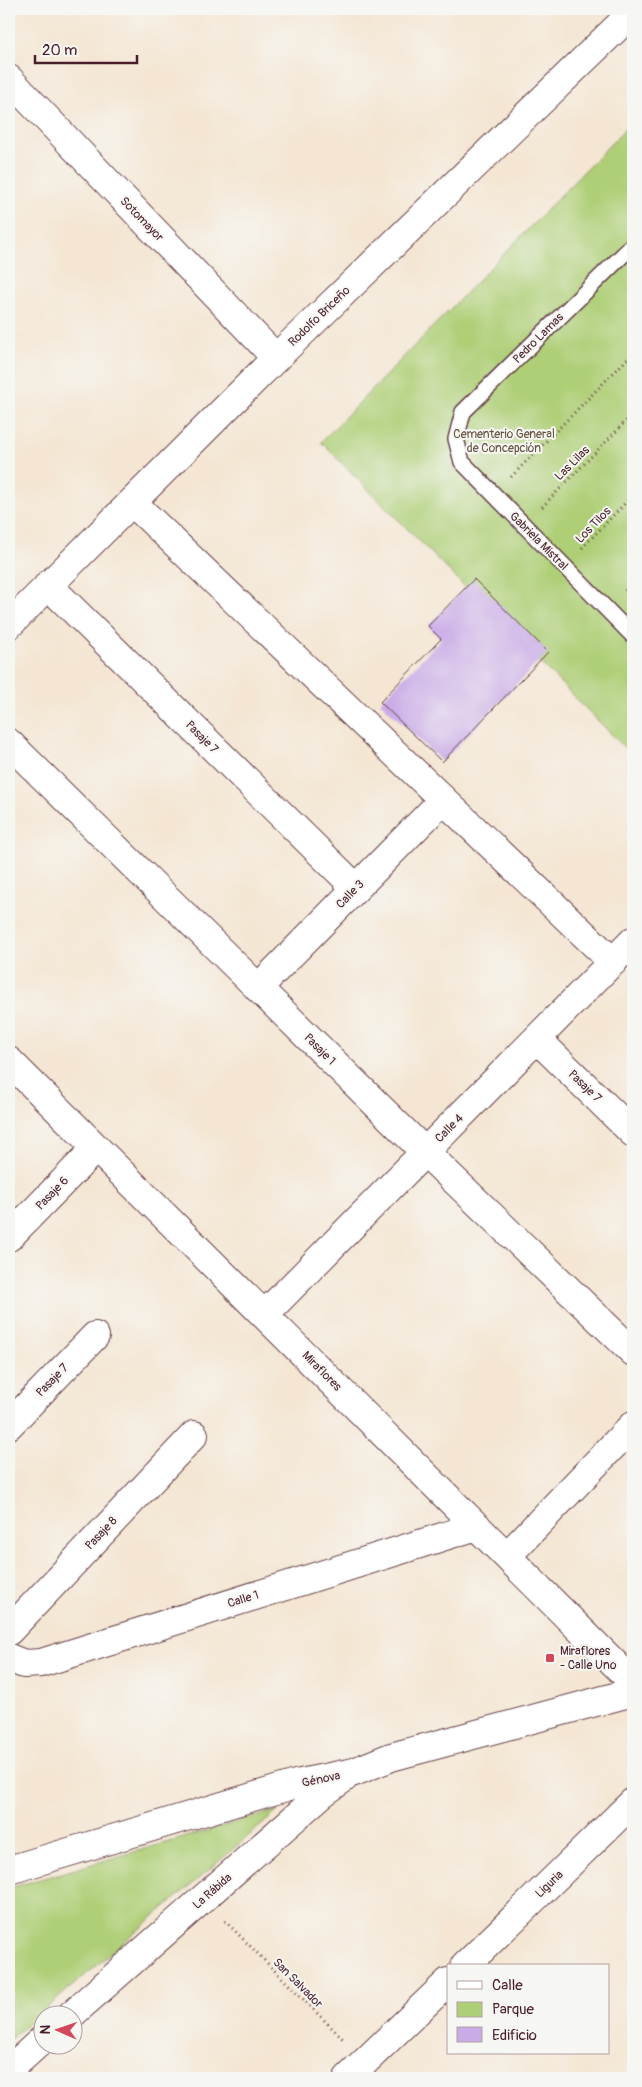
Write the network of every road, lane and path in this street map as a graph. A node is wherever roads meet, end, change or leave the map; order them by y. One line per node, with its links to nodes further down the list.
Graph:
1 (633, 12): 5 (street, Rodolfo Briceño)
2 (9, 80): 5 (street, Sotomayor)
3 (633, 245): 7 (lane, Pedro Lamas)
4 (633, 353): 8 (path)
5 (276, 358): 10 (street, Rodolfo Briceño)
6 (633, 414): 11 (path, Las Lilas)
7 (456, 439): 8 (lane, Gabriela Mistral)
8 (494, 494): 11 (lane, Gabriela Mistral)
9 (633, 495): 12 (path, Los Tilos)
10 (132, 502): 13 (street, Rodolfo Briceño); 17 (street)
11 (524, 525): 12 (lane, Gabriela Mistral)
12 (564, 566): 15 (lane, Gabriela Mistral)
13 (48, 585): 14 (street, Rodolfo Briceño); 18 (street, Pasaje 7)
14 (9, 625)
15 (633, 636)
16 (9, 743): 21 (street, Pasaje 1)
17 (443, 800): 18 (street, Calle 3); 20 (street)
18 (356, 888): 21 (street, Calle 3)
19 (633, 942): 20 (street, Calle 4)
20 (613, 962): 22 (street, Calle 4)
21 (258, 988): 26 (street, Pasaje 1)
22 (537, 1039): 24 (street, Pasaje 7); 26 (street, Calle 4)
23 (9, 1061): 25 (street, Miraflores)
24 (633, 1133)
25 (96, 1148): 27 (street, Pasaje 6); 28 (street, Miraflores)
26 (425, 1152): 28 (street, Calle 4); 30 (street, Pasaje 1)
27 (9, 1237)
28 (264, 1314): 34 (street, Miraflores)
29 (95, 1336): 31 (street, Pasaje 7)
30 (633, 1352)
31 (9, 1425)
32 (633, 1425): 35 (street)
33 (194, 1435): 36 (street, Pasaje 8)
34 (477, 1526): 35 (street, Miraflores); 37 (street, Calle 1)
35 (507, 1556): 38 (street, Miraflores)
36 (9, 1631)
37 (9, 1658)
38 (633, 1682)
39 (633, 1692): 40 (street, Génova)
40 (354, 1772): 42 (street, Génova); 43 (street, La Rábida)
41 (633, 1802): 44 (street, Liguria)
42 (9, 1870)
43 (203, 1899): 46 (street, La Rábida); 49 (path, San Salvador)
44 (467, 1964)
45 (447, 1983): 49 (street)
46 (82, 2005)
47 (32, 2049): 48 (street)
48 (9, 2070)
49 (357, 2070)

